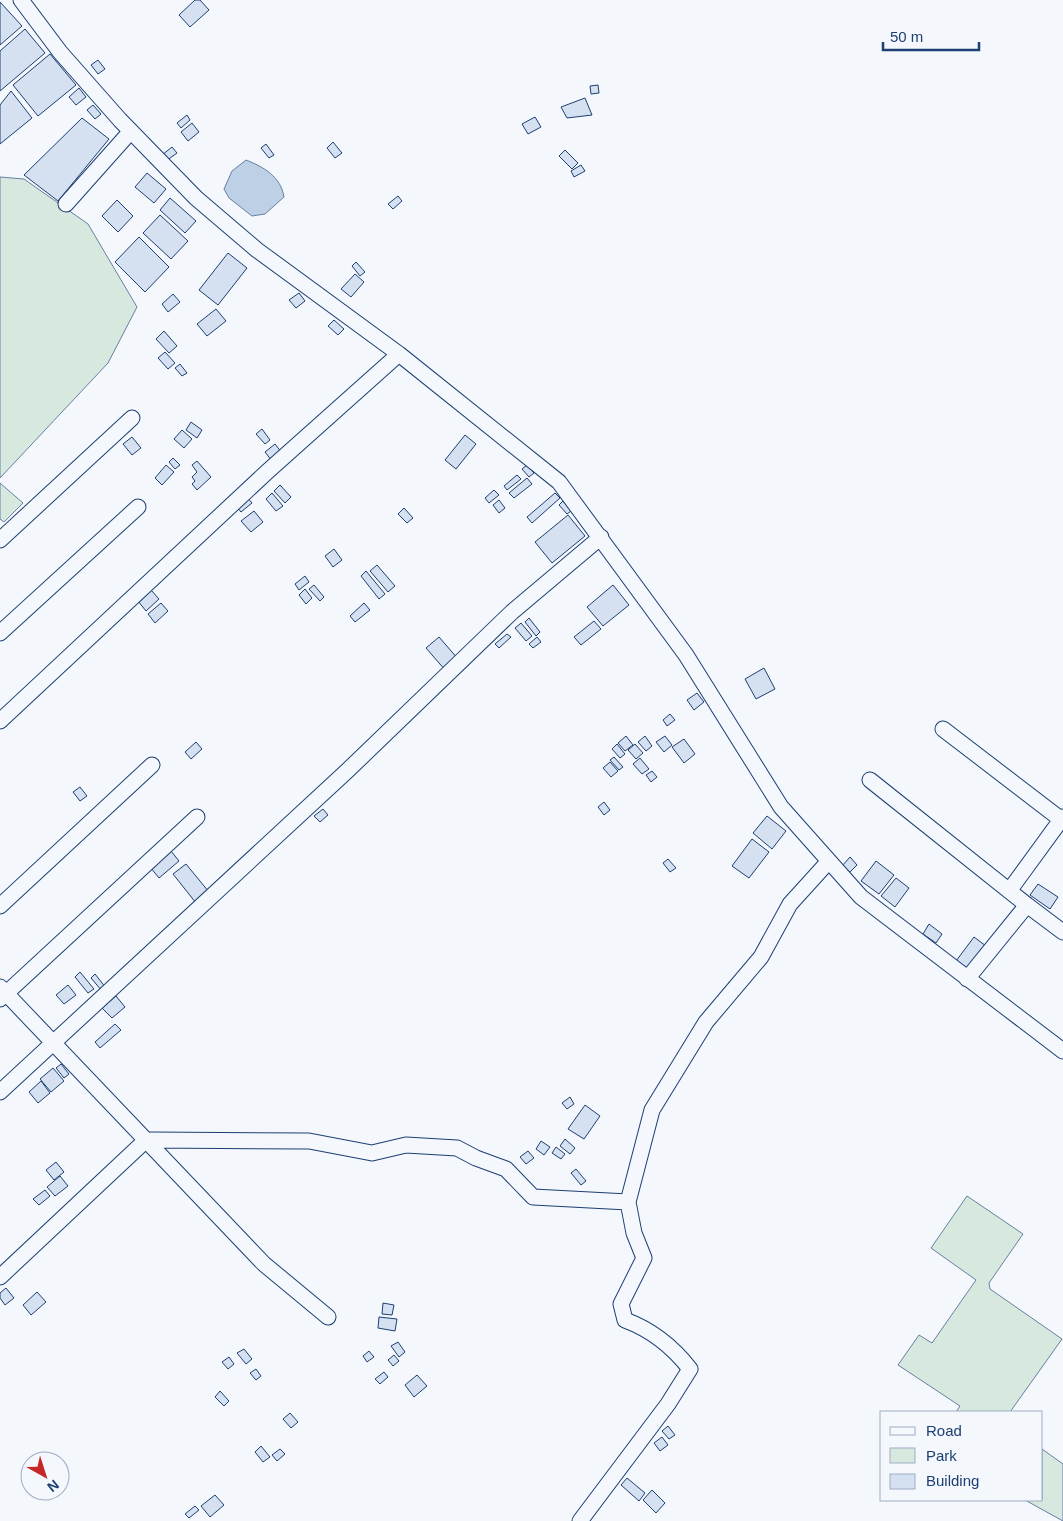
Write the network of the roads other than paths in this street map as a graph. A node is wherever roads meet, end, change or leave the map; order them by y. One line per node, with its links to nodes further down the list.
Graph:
1 (21, 0): 2 (street)
2 (131, 131): 3 (street); 4 (street)
3 (66, 204)
4 (399, 354): 7 (street); 10 (street)
5 (132, 418): 8 (street)
6 (138, 507): 9 (street)
7 (601, 538): 16 (street); 23 (street)
8 (0, 540)
9 (0, 633)
10 (0, 721)
11 (943, 730): 15 (street)
12 (152, 765): 19 (street)
13 (870, 780): 17 (street)
14 (197, 817): 22 (street)
15 (1062, 820): 17 (street)
16 (829, 861): 21 (street); 27 (street)
17 (1009, 891): 18 (street)
18 (1027, 905): 20 (street); 21 (street)
19 (0, 906)
20 (1063, 932)
21 (967, 979): 24 (street)
22 (2, 993): 23 (street)
23 (54, 1042): 25 (street); 26 (street)
24 (1063, 1051)
25 (0, 1092)
26 (145, 1141): 27 (street); 28 (street); 29 (street)
27 (628, 1202): 30 (street)
28 (0, 1276)
29 (328, 1317)
30 (580, 1521)

